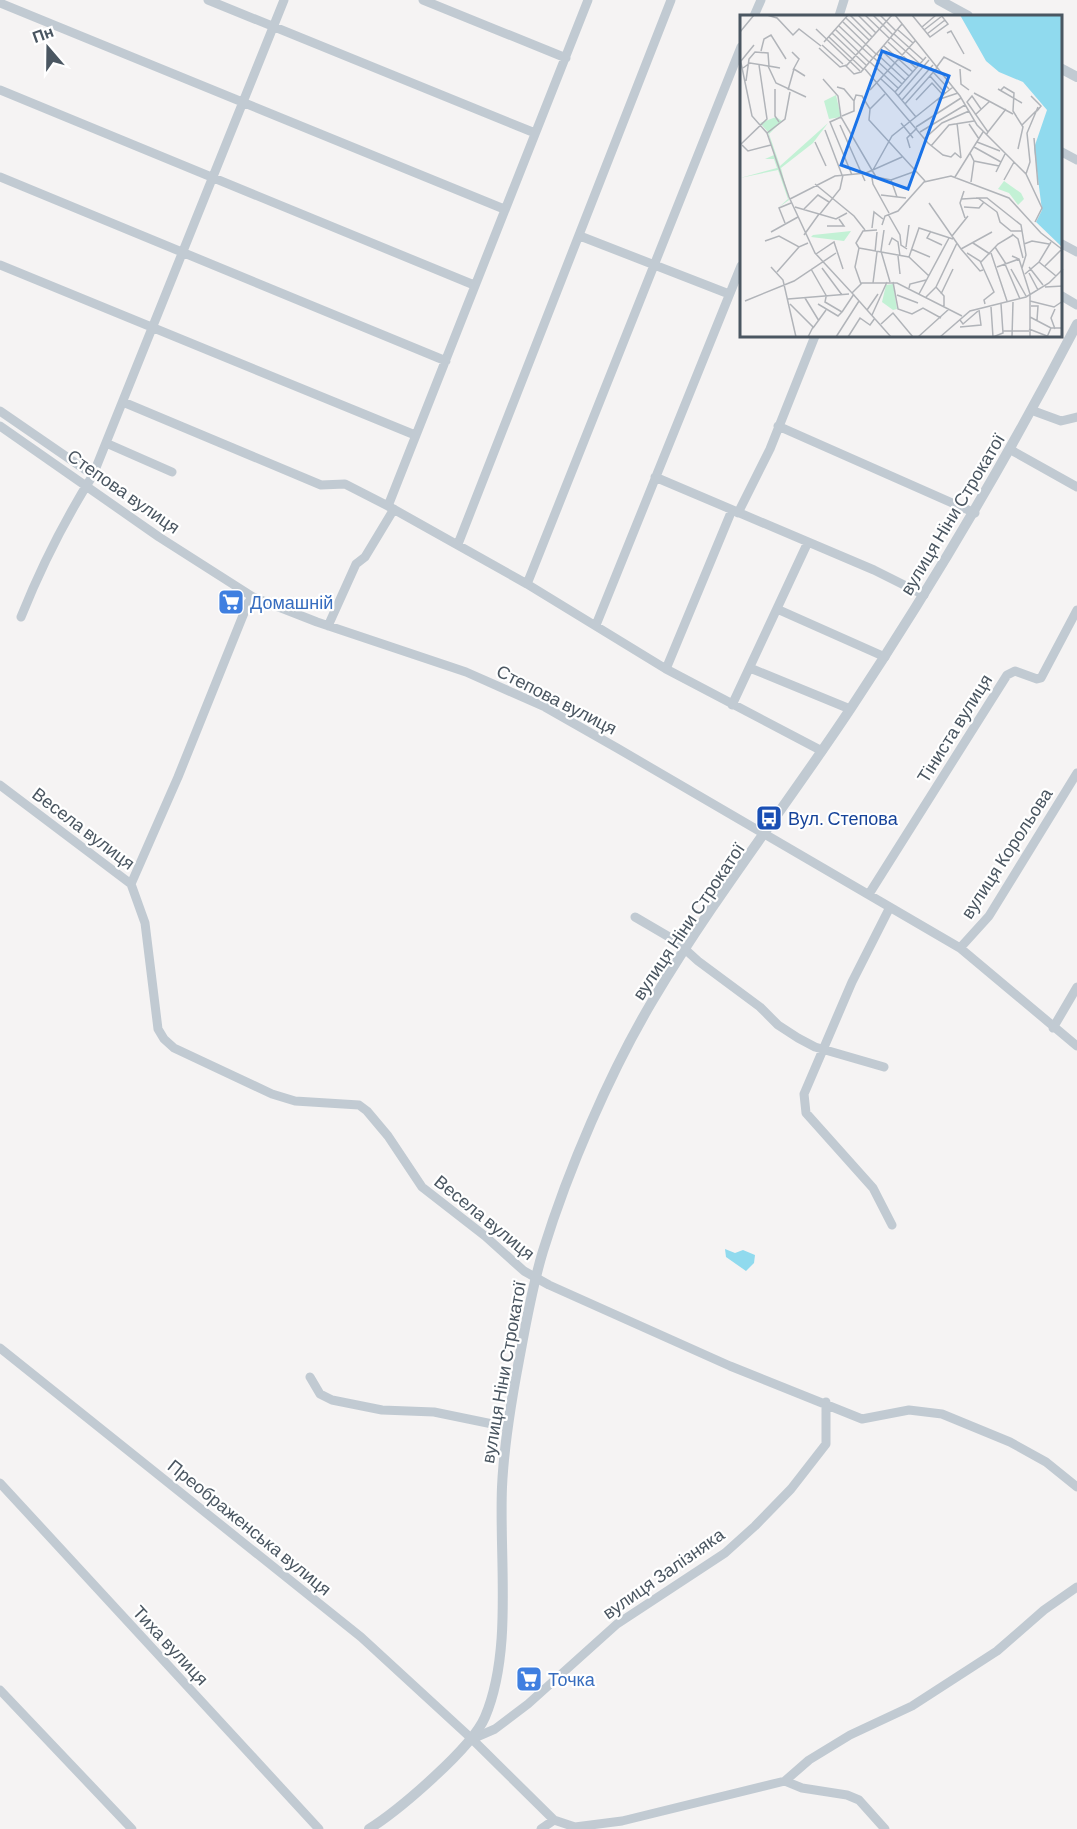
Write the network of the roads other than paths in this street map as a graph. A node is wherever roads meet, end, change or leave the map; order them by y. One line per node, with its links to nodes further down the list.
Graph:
1 (208, 0): 13 (street)
2 (284, 0): 13 (street)
3 (423, 0): 15 (street)
4 (588, 0): 15 (street)
5 (671, 0): 26 (street)
6 (761, 0): 10 (street)
7 (844, 0): 11 (street)
8 (939, 0): 12 (street)
9 (0, 3): 19 (street)
10 (754, 15)
11 (839, 15)
12 (966, 15)
13 (274, 27): 19 (street); 20 (street)
14 (740, 50): 31 (street)
15 (566, 58): 20 (street)
16 (1062, 69): 17 (street)
17 (1077, 77)
18 (0, 90): 24 (street)
19 (243, 102): 24 (street); 25 (street)
20 (535, 133): 25 (street)
21 (1062, 152): 22 (street)
22 (1077, 160)
23 (0, 177): 29 (street)
24 (212, 178): 29 (street); 33 (street)
25 (504, 209): 33 (street)
26 (580, 236): 31 (street); 59 (street)
27 (1062, 244): 28 (street)
28 (1077, 252)
29 (184, 253): 38 (street); 40 (street)
30 (0, 265): 38 (street)
31 (654, 266): 34 (street); 60 (street)
32 (740, 268): 34 (street)
33 (474, 285): 40 (street)
34 (729, 294): 52 (street)
35 (1062, 296): 36 (street)
36 (1077, 304)
37 (1077, 324): 43 (street, вулиця Ніни Строкатої)
38 (153, 328): 41 (street); 47 (street)
39 (814, 338): 46 (street)
40 (446, 361): 47 (street)
41 (123, 402): 48 (street); 55 (street)
42 (0, 411): 51 (street)
43 (1032, 411): 44 (street); 49 (street, вулиця Ніни Строкатої)
44 (1077, 417)
45 (0, 426): 53 (street, Степова вулиця)
46 (778, 426): 56 (street); 57 (street)
47 (415, 435): 55 (street)
48 (106, 443): 50 (street); 51 (street)
49 (1011, 450): 54 (street); 57 (street, вулиця Ніни Строкатої)
50 (172, 472)
51 (93, 476): 53 (street)
52 (655, 477): 56 (street); 66 (street)
53 (86, 487): 62 (street, Степова вулиця); 65 (street)
54 (1077, 487)
55 (391, 507): 59 (street); 67 (street)
56 (735, 512): 58 (street); 70 (street)
57 (975, 513): 61 (street, вулиця Ніни Строкатої)
58 (808, 542): 61 (street); 63 (street)
59 (458, 544): 60 (street)
60 (527, 584): 66 (street)
61 (924, 595): 68 (street, вулиця Ніни Строкатої)
62 (253, 597): 67 (street, Степова вулиця); 77 (street)
63 (777, 609): 68 (street); 69 (street)
64 (1077, 610): 78 (street, Тіниста вулиця)
65 (21, 616)
66 (596, 625): 70 (street)
67 (328, 626): 76 (street, Степова вулиця)
68 (885, 657): 72 (street, вулиця Ніни Строкатої)
69 (750, 668): 71 (street); 72 (street)
70 (666, 669): 71 (street)
71 (732, 705): 73 (street)
72 (850, 709): 73 (street, вулиця Ніни Строкатої)
73 (822, 751): 76 (street, вулиця Ніни Строкатої)
74 (1077, 773): 81 (street, вулиця Корольова)
75 (0, 785): 77 (street, Весела вулиця)
76 (765, 835): 78 (street, Степова вулиця); 82 (street, вулиця Ніни Строкатої)
77 (131, 884): 89 (street, Весела вулиця)
78 (869, 894): 79 (street, Степова вулиця)
79 (890, 907): 81 (street, Степова вулиця); 86 (street)
80 (635, 917): 82 (street)
81 (960, 948): 84 (street, Степова вулиця)
82 (684, 950): 86 (street); 89 (street, вулиця Ніни Строкатої)
83 (1077, 987): 84 (street)
84 (1053, 1028): 85 (street, Степова вулиця)
85 (1077, 1046)
86 (823, 1049): 87 (street); 88 (street)
87 (884, 1067)
88 (892, 1225)
89 (536, 1279): 92 (street, Весела вулиця); 93 (street, вулиця Ніни Строкатої)
90 (0, 1348): 98 (street, Преображенська вулиця)
91 (310, 1377): 93 (street)
92 (826, 1402): 95 (street, Весела вулиця); 98 (street, вулиця Залізняка)
93 (507, 1427): 98 (street, вулиця Ніни Строкатої)
94 (0, 1483): 102 (street, Тиха вулиця)
95 (1077, 1487)
96 (1077, 1587): 99 (street)
97 (0, 1690): 101 (street)
98 (472, 1739): 100 (street, Преображенська вулиця); 103 (street, вулиця Ніни Строкатої)
99 (785, 1780): 100 (street); 105 (street)
100 (554, 1820): 104 (street)
101 (132, 1829)
102 (319, 1829)
103 (369, 1829)
104 (541, 1829)
105 (885, 1829)

